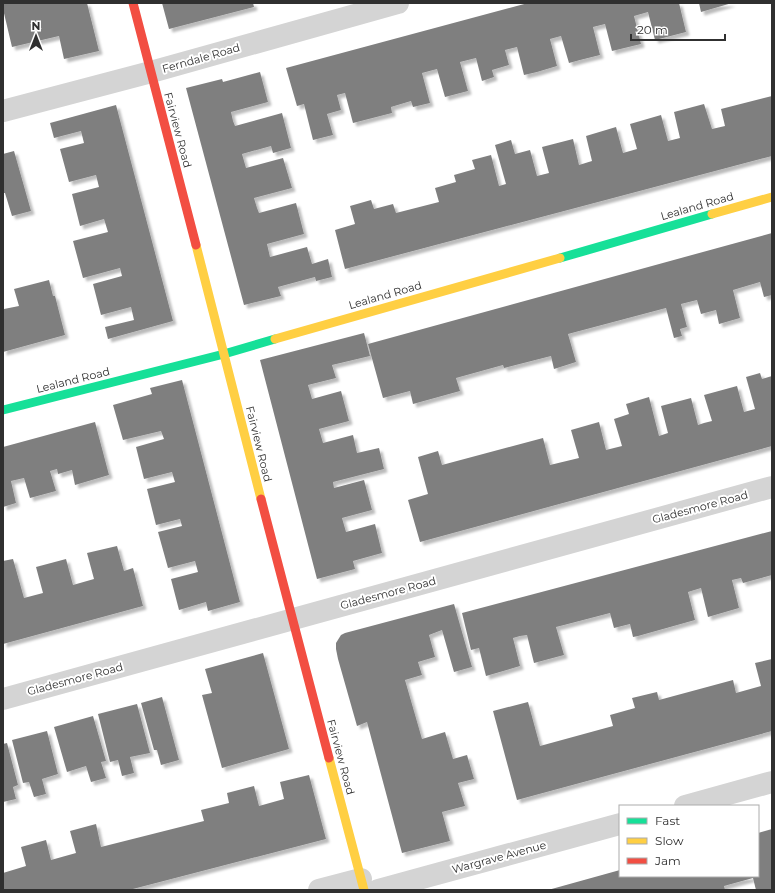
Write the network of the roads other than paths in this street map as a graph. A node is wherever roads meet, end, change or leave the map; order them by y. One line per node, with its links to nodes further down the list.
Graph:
1 (133, 3): 3 (street, Fairview Road)
2 (398, 3): 3 (street, Ferndale Road)
3 (151, 72): 4 (street, Ferndale Road); 6 (street, Fairview Road)
4 (3, 111)
5 (772, 197): 6 (street, Lealand Road)
6 (224, 354): 7 (street, Lealand Road); 9 (street, Fairview Road)
7 (3, 410)
8 (772, 487): 9 (street, Gladesmore Road)
9 (292, 619): 10 (street, Gladesmore Road); 14 (street, Fairview Road)
10 (3, 699)
11 (772, 782): 12 (street)
12 (689, 805)
13 (619, 824): 14 (street, Wargrave Avenue)
14 (368, 886): 15 (street, Wargrave Avenue)
15 (320, 890)

